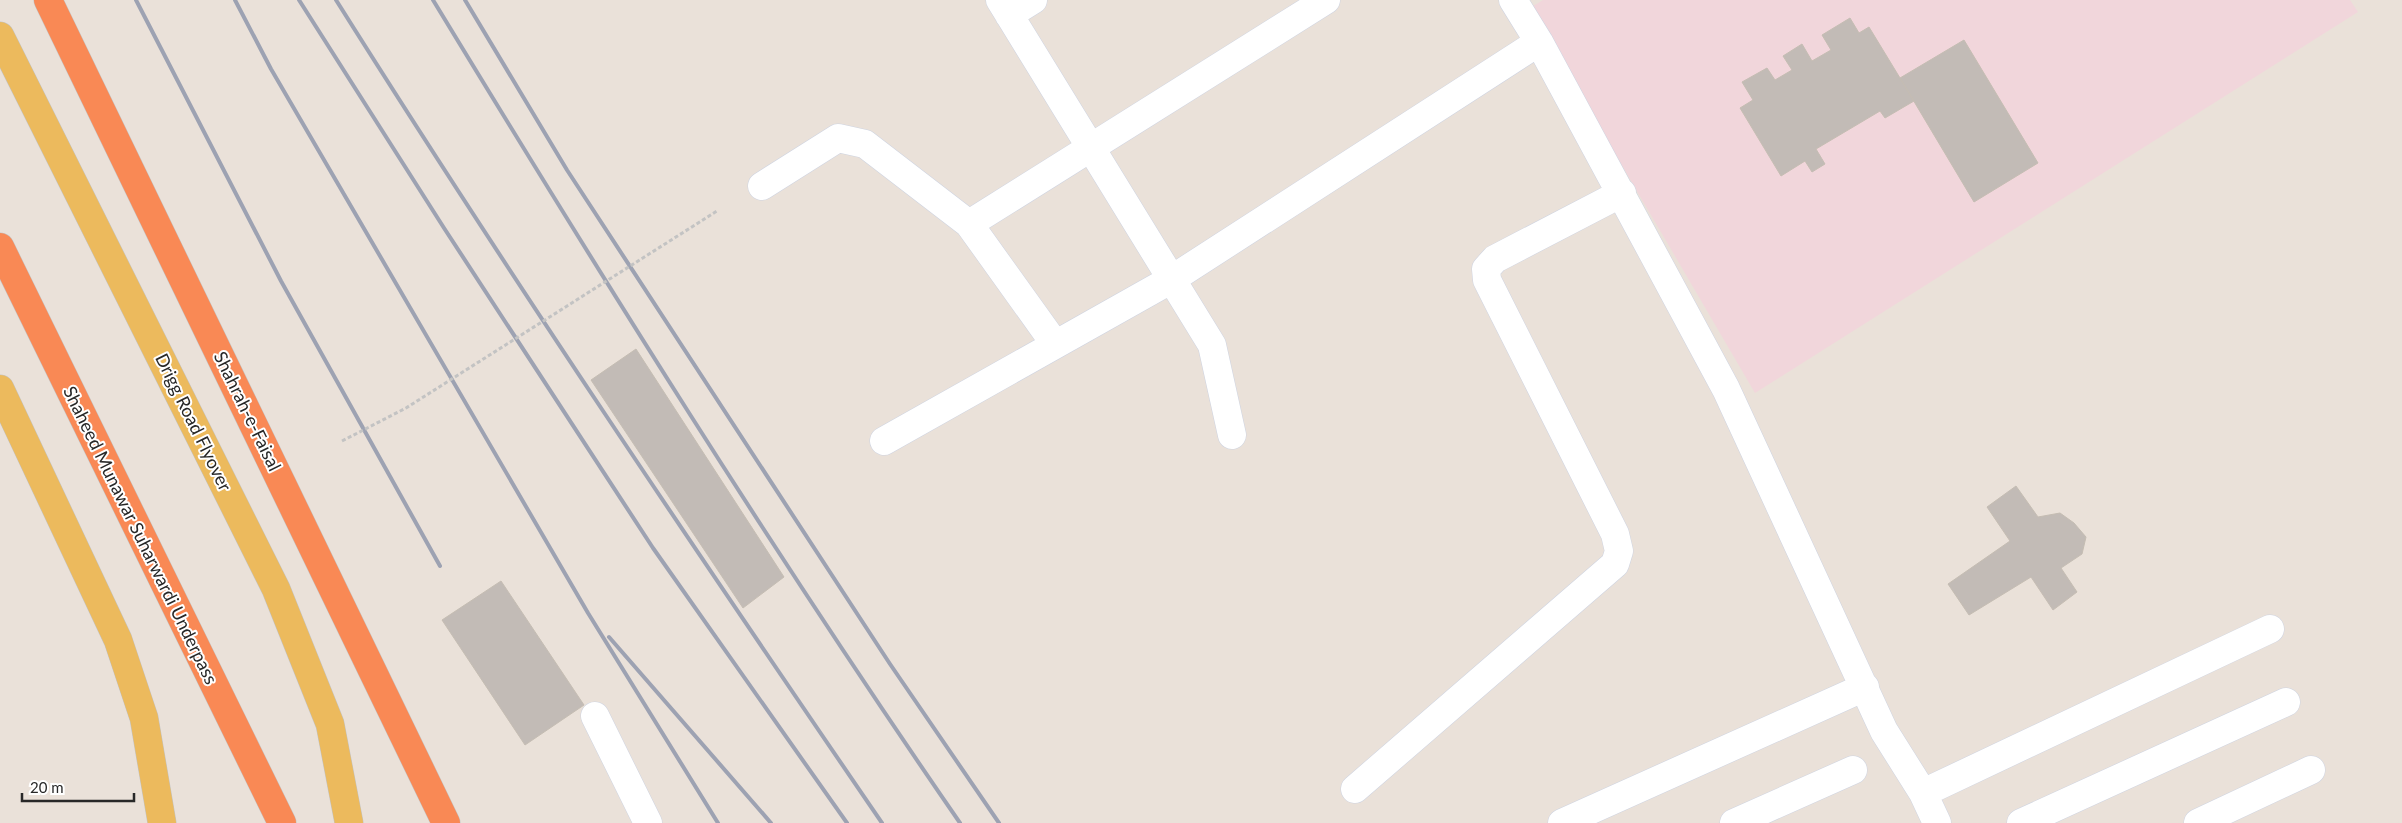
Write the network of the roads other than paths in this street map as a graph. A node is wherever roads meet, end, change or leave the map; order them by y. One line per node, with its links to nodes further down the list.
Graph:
1 (48, 0): 22 (highway, Shahrah-e-Faisal)
2 (1032, 0): 5 (street)
3 (1326, 0): 8 (street)
4 (1513, 0): 7 (street)
5 (1004, 8): 8 (street)
6 (0, 36): 29 (main road, Drigg Road Flyover)
7 (1539, 42): 10 (street); 13 (street)
8 (1091, 146): 11 (street); 13 (street)
9 (762, 186): 11 (street)
10 (1622, 193): 19 (street); 25 (street)
11 (969, 224): 14 (street)
12 (0, 248): 28 (highway, Shaheed Munawar Suharwardi Underpass)
13 (1172, 279): 14 (street); 16 (street)
14 (1055, 344): 17 (street)
15 (0, 389): 27 (main road)
16 (1232, 435)
17 (884, 441)
18 (2270, 628): 26 (street)
19 (1865, 687): 26 (street); 33 (street)
20 (2286, 702): 35 (street)
21 (594, 716): 32 (street)
22 (419, 768): 30 (highway); 31 (highway, Shahrah-e-Faisal)
23 (1853, 770): 34 (street)
24 (2311, 770): 36 (street)
25 (1355, 789)
26 (1928, 814)
27 (162, 823)
28 (282, 823)
29 (349, 823)
30 (428, 823)
31 (446, 823)
32 (648, 823)
33 (1562, 823)
34 (1734, 823)
35 (2020, 823)
36 (2198, 823)

